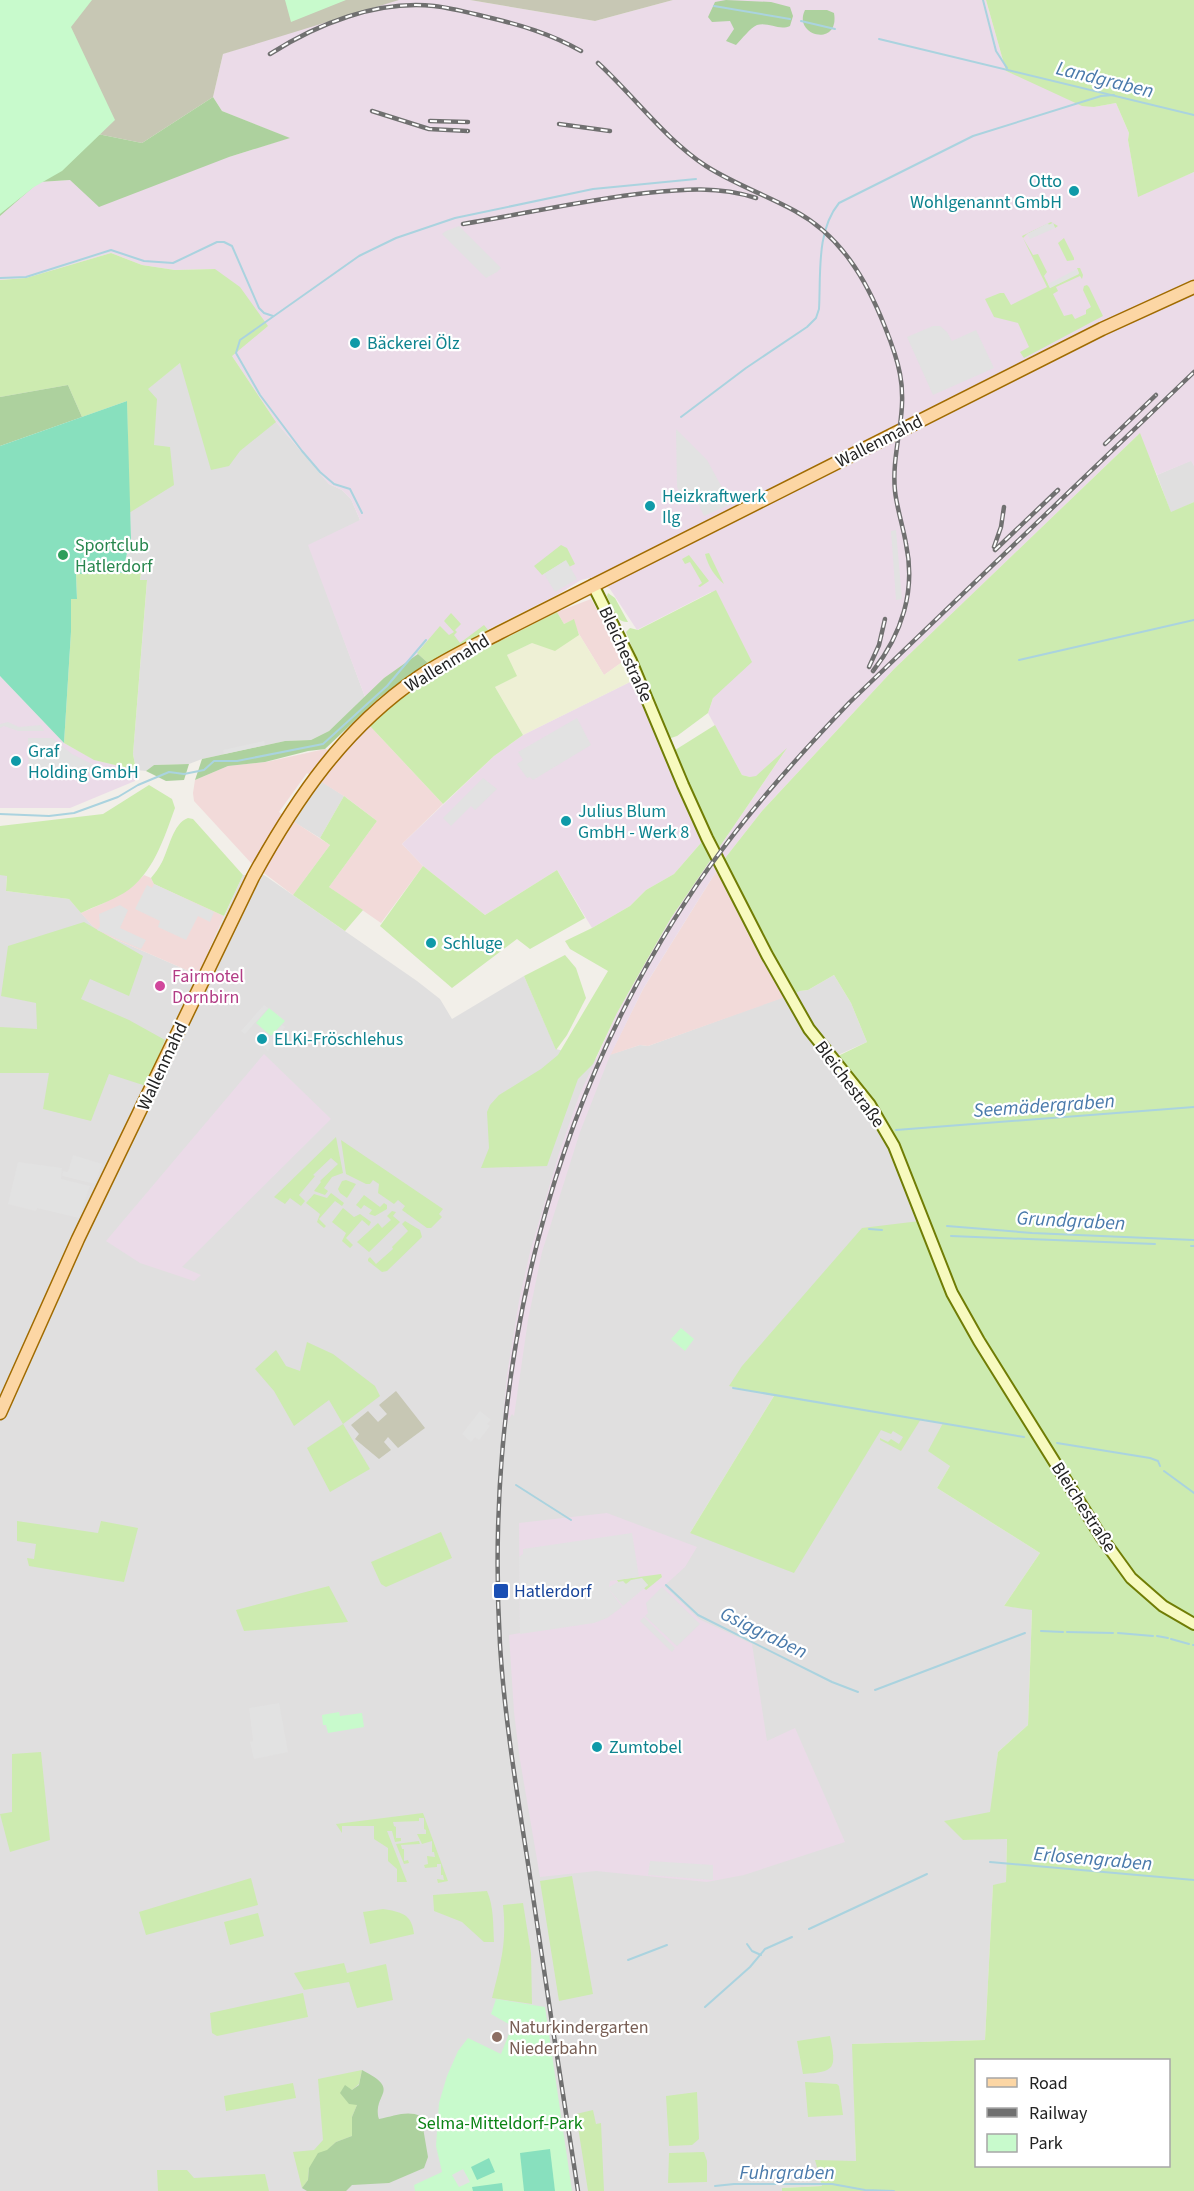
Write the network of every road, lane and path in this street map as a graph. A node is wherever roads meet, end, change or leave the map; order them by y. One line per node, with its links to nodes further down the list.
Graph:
1 (1194, 286): 2 (main road, Wallenmahd)
2 (593, 585): 3 (main road, Wallenmahd); 4 (main road, Bleichestraße)
3 (0, 1413)
4 (1194, 1624)

